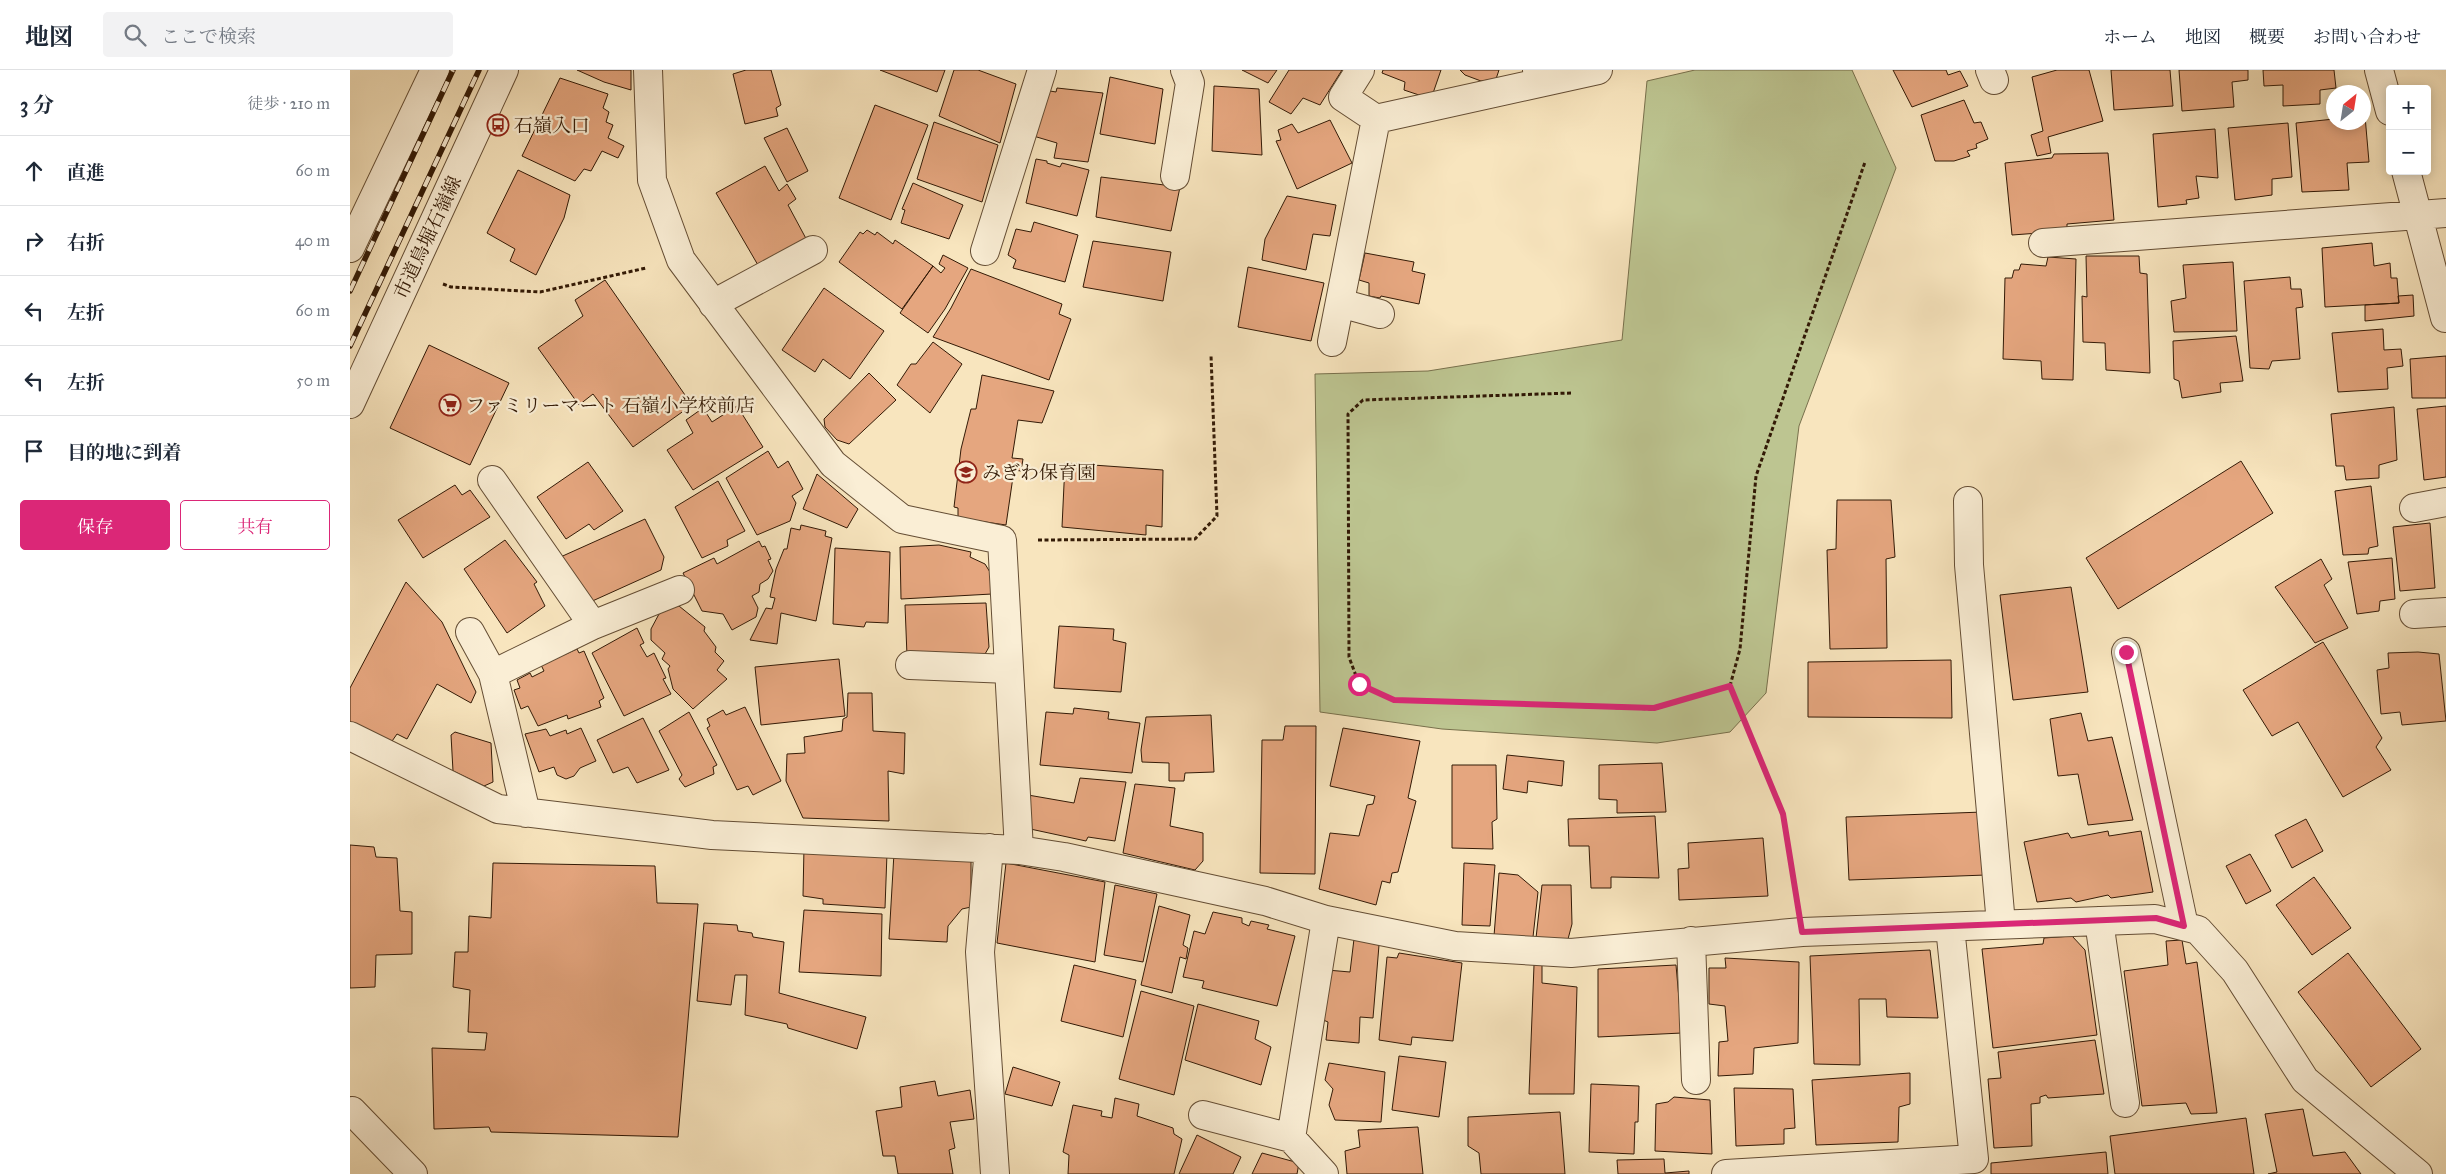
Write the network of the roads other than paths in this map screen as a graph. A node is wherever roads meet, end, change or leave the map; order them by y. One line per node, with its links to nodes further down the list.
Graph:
1 (435, 70): 17 (street)
2 (504, 70): 25 (street, 市道鳥堀石嶺線)
3 (648, 70): 21 (street)
4 (1042, 70): 19 (street)
5 (1185, 70): 13 (street)
6 (1360, 70): 11 (street)
7 (1598, 70): 9 (street)
8 (2378, 70): 10 (street)
9 (1538, 76): 11 (street)
10 (2386, 97)
11 (1376, 119): 20 (street)
12 (2407, 175): 15 (street)
13 (1176, 176)
14 (2446, 213): 15 (street)
15 (2418, 214): 16 (street); 23 (street)
16 (2043, 243)
17 (350, 248)
18 (813, 250): 21 (street)
19 (985, 251)
20 (1340, 303): 22 (street); 24 (street)
21 (713, 304): 37 (street)
22 (1380, 314)
23 (2445, 318)
24 (1332, 342)
25 (350, 404)
26 (492, 480): 33 (street)
27 (1968, 502): 45 (street)
28 (2446, 502): 29 (street)
29 (2414, 508)
30 (680, 590): 33 (street)
31 (2446, 612): 32 (street)
32 (2414, 614)
33 (593, 625): 38 (street)
34 (470, 632): 38 (street)
35 (2126, 652): 47 (street)
36 (910, 665): 37 (street)
37 (1009, 669): 42 (street)
38 (492, 674): 40 (street)
39 (350, 736): 40 (street)
40 (526, 813): 41 (street)
41 (989, 848): 42 (street); 56 (street)
42 (1019, 850): 43 (street)
43 (1326, 920): 48 (street); 53 (street)
44 (2099, 920): 45 (street); 47 (street); 50 (street)
45 (2001, 924): 46 (street)
46 (1950, 926): 48 (street); 54 (street)
47 (2184, 926): 59 (street)
48 (1691, 941): 49 (street)
49 (1696, 1080)
50 (2126, 1103)
51 (352, 1111): 55 (street)
52 (1203, 1115): 53 (street)
53 (1291, 1138): 57 (street)
54 (1975, 1166): 58 (street)
55 (413, 1174)
56 (995, 1174)
57 (1324, 1174)
58 (1726, 1174)
59 (2418, 1174)

